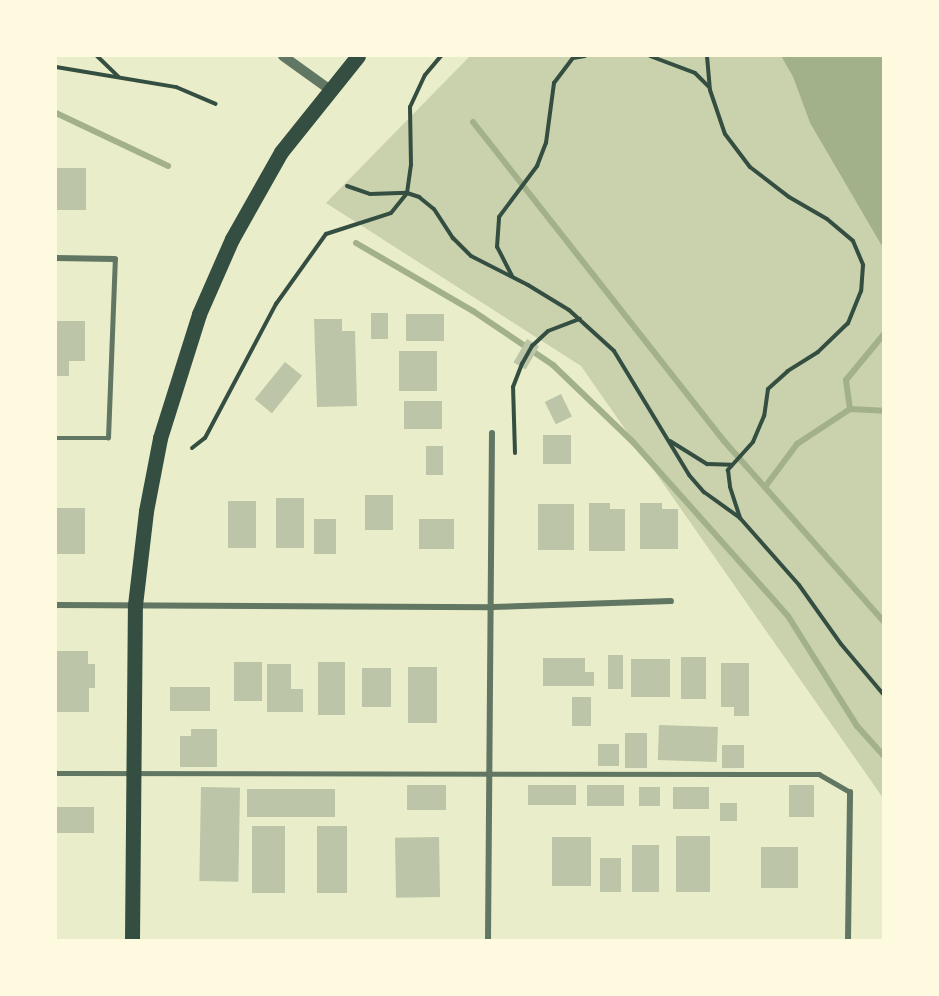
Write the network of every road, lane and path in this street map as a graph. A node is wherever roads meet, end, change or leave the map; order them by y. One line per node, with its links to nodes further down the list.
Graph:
1 (97, 56): 10 (path)
2 (283, 56): 12 (street)
3 (358, 56): 12 (main road)
4 (441, 56): 15 (path)
5 (585, 56): 8 (path)
6 (650, 56): 11 (path)
7 (707, 56): 11 (path)
8 (574, 57): 18 (path)
9 (56, 67): 10 (path)
10 (119, 77): 13 (path)
11 (710, 87): 25 (path)
12 (329, 89): 29 (main road)
13 (216, 104)
14 (347, 186): 15 (path)
15 (407, 193): 18 (path); 23 (path)
16 (56, 258): 17 (street)
17 (115, 259): 21 (lane)
18 (512, 276): 19 (path)
19 (580, 319): 22 (path); 24 (path)
20 (492, 433): 30 (street)
21 (56, 438)
22 (670, 440): 25 (path); 26 (path)
23 (192, 448)
24 (515, 453)
25 (731, 465): 26 (path)
26 (740, 518): 31 (path)
27 (671, 601): 30 (street)
28 (56, 605): 29 (street)
29 (135, 605): 30 (street); 32 (main road)
30 (493, 607): 34 (street)
31 (884, 695)
32 (134, 772): 33 (lane); 34 (lane); 36 (main road)
33 (56, 773)
34 (490, 775): 35 (lane); 37 (street)
35 (850, 792): 38 (street)
36 (132, 940)
37 (488, 940)
38 (848, 940)

